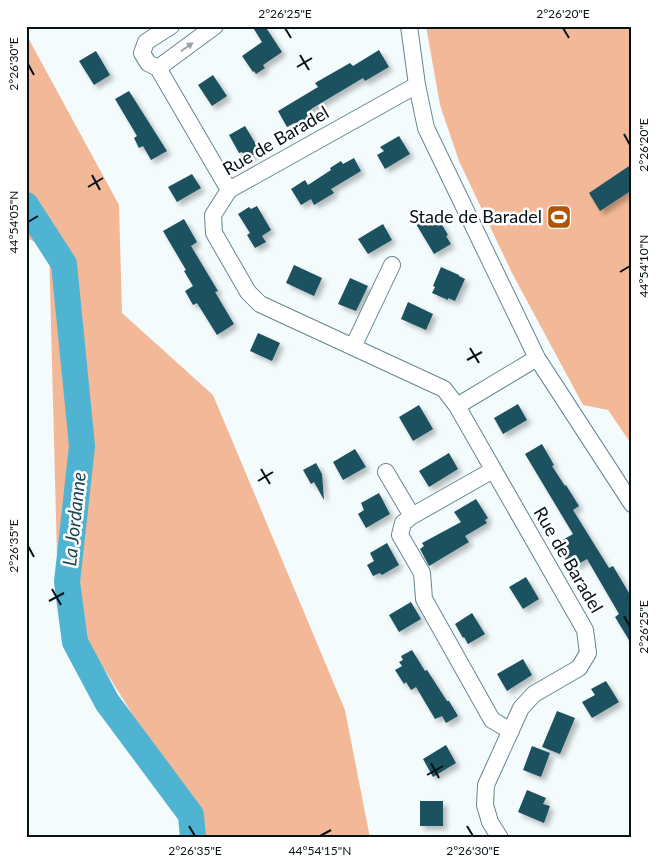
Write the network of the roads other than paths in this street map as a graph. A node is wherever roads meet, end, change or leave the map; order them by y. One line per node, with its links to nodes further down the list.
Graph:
1 (170, 26): 4 (street)
2 (215, 26): 4 (street, one-way to 2)
3 (409, 26): 5 (street)
4 (158, 68): 6 (street)
5 (417, 85): 6 (street, Rue de Baradel); 9 (street)
6 (229, 190): 8 (street, Rue de Baradel)
7 (392, 265): 8 (street)
8 (353, 347): 10 (street, Rue de Baradel)
9 (536, 358): 10 (street); 13 (street)
10 (456, 406): 11 (street, Rue de Baradel)
11 (493, 470): 14 (street); 15 (street, Rue de Baradel)
12 (386, 472): 14 (street)
13 (632, 504)
14 (412, 516): 15 (street)
15 (511, 731): 16 (street, Rue de Baradel)
16 (500, 838)

